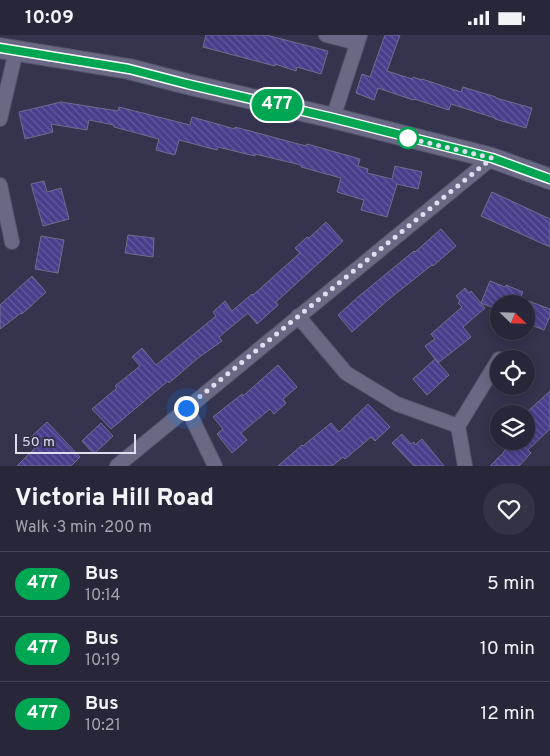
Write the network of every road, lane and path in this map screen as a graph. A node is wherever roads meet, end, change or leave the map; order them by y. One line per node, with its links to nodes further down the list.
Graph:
1 (326, 35): 2 (street)
2 (358, 39): 4 (street)
3 (8, 49): 4 (main road); 5 (street)
4 (333, 118): 6 (main road)
5 (0, 119)
6 (492, 158): 7 (main road); 10 (street)
7 (550, 179)
8 (0, 185): 9 (street)
9 (12, 242)
10 (298, 316): 12 (street); 13 (street)
11 (490, 374): 13 (street)
12 (186, 408): 14 (street); 15 (street)
13 (458, 426): 16 (street)
14 (117, 466)
15 (216, 466)
16 (465, 466)

